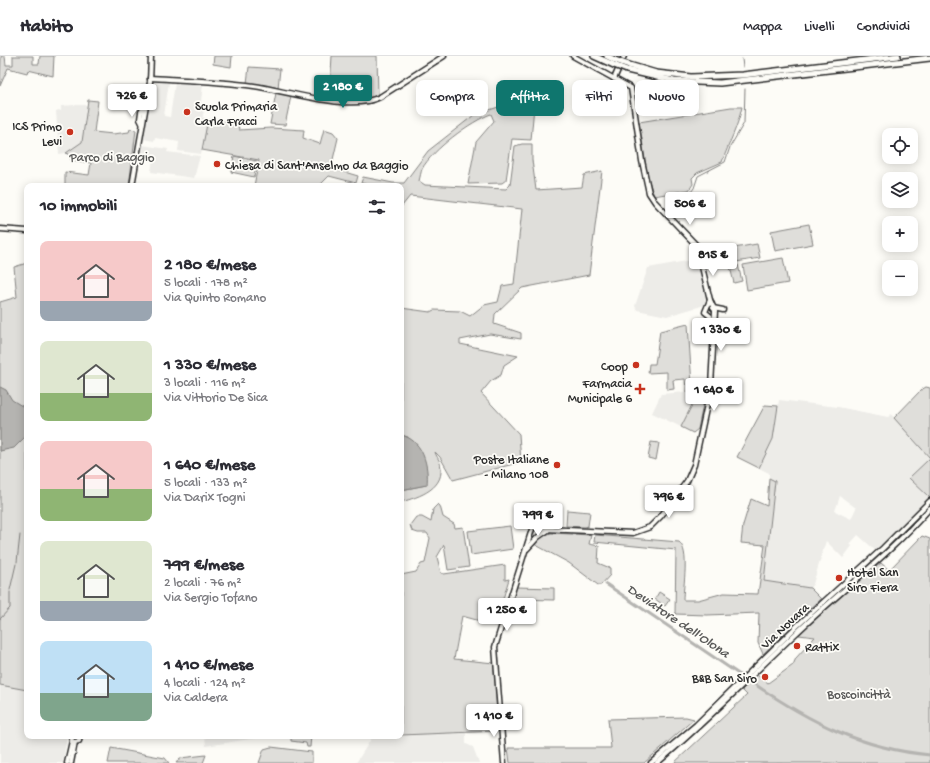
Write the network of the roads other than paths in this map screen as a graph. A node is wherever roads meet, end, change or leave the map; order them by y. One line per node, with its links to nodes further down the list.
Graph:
1 (152, 56): 11 (street)
2 (444, 56): 11 (street)
3 (573, 56): 12 (street)
4 (594, 56): 9 (highway)
5 (607, 56): 9 (highway)
6 (624, 56): 12 (street)
7 (898, 56): 10 (highway)
8 (930, 58): 10 (highway)
9 (614, 62): 10 (highway, bridge)
10 (628, 67)
11 (150, 78): 13 (street)
12 (614, 79): 17 (street)
13 (132, 183)
14 (0, 229): 15 (street)
15 (24, 231)
16 (721, 310): 17 (street)
17 (712, 311): 22 (street)
18 (930, 501): 23 (street, Via Novara)
19 (930, 508): 24 (street, Via Novara)
20 (533, 526): 21 (street); 22 (street); 25 (street)
21 (551, 529): 22 (street); 25 (street)
22 (560, 529)
23 (892, 539): 24 (street); 30 (street, Via Novara)
24 (897, 543): 31 (street, Via Novara)
25 (524, 555): 29 (street)
26 (74, 740): 27 (street); 28 (street)
27 (67, 763)
28 (71, 763)
29 (504, 763)
30 (651, 763)
31 (657, 763)

